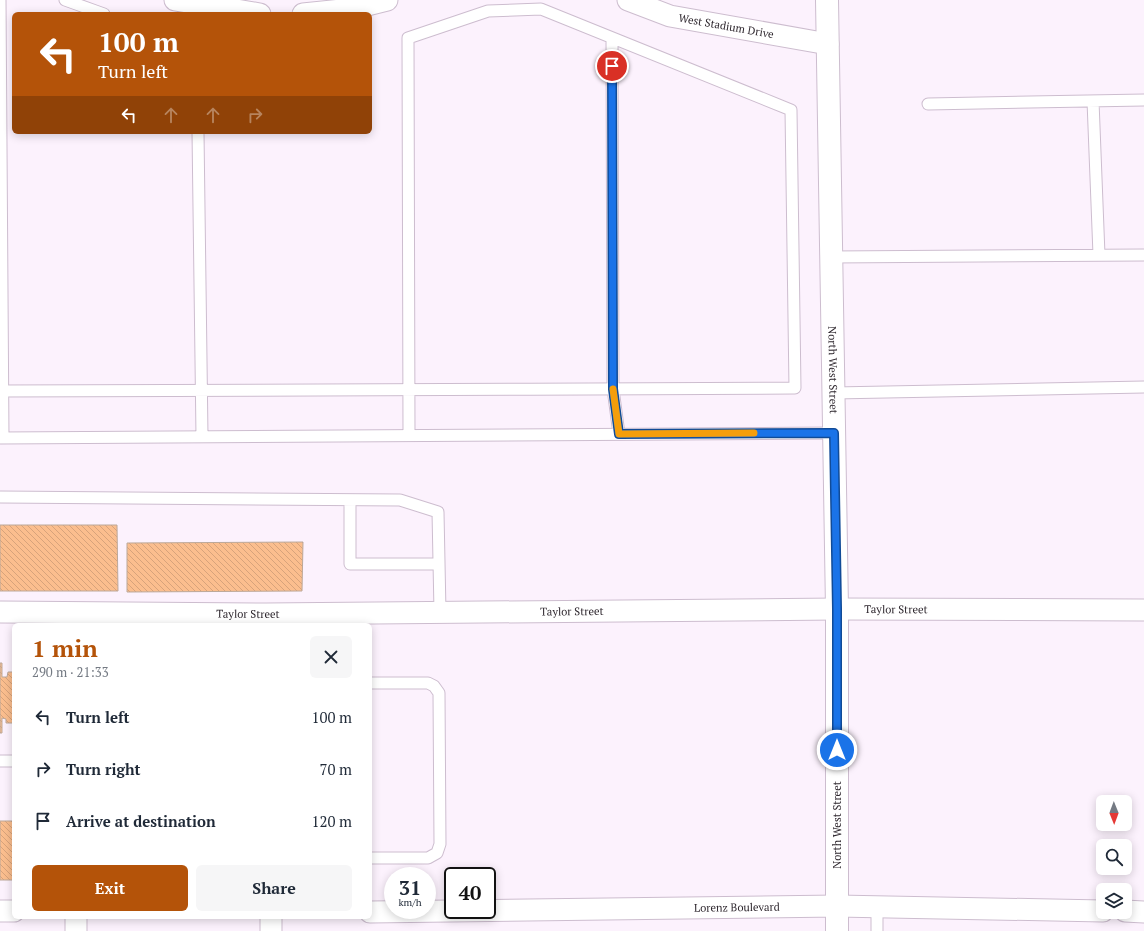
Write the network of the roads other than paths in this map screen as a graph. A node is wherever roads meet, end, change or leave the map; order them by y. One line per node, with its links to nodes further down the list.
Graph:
1 (0, 0): 23 (lane)
2 (65, 0): 7 (lane)
3 (175, 0): 8 (street)
4 (387, 0): 9 (street)
5 (628, 0): 11 (street, West Stadium Drive)
6 (827, 0): 11 (street, North West Street)
7 (98, 12)
8 (243, 12)
9 (322, 12)
10 (612, 38): 20 (lane); 20 (lane); 22 (lane)
11 (828, 44): 18 (street, North West Street)
12 (1144, 100): 13 (lane)
13 (1093, 101): 14 (lane); 17 (lane)
14 (928, 104)
15 (198, 134): 21 (lane)
16 (1144, 255): 17 (lane)
17 (1099, 256): 18 (lane)
18 (831, 257): 24 (street, North West Street)
19 (1144, 387): 24 (lane)
20 (613, 389): 22 (lane); 26 (lane)
21 (201, 390): 22 (lane); 23 (lane); 28 (lane)
22 (409, 390): 27 (lane)
23 (1, 391): 29 (lane)
24 (834, 393): 25 (street, North West Street)
25 (834, 433): 26 (lane); 33 (street, North West Street)
26 (619, 434): 27 (lane)
27 (408, 435): 28 (lane)
28 (202, 436): 29 (lane)
29 (1, 438)
30 (0, 497): 31 (lane)
31 (350, 500): 32 (lane); 32 (lane)
32 (439, 564): 36 (lane)
33 (837, 609): 34 (street, Taylor Street); 36 (street, Taylor Street); 42 (street, North West Street)
34 (1144, 610)
35 (0, 612): 37 (street, Taylor Street)
36 (440, 612): 37 (street, Taylor Street)
37 (266, 620)
38 (372, 683): 41 (lane)
39 (0, 761): 40 (lane)
40 (12, 761)
41 (372, 858)
42 (837, 906): 43 (street, Lorenz Boulevard); 48 (street, Lorenz Boulevard); 54 (street, North West Street)
43 (877, 907): 46 (street, Lorenz Boulevard); 55 (lane)
44 (0, 911): 45 (street)
45 (12, 911)
46 (1096, 911)
47 (1132, 911): 49 (street)
48 (372, 912)
49 (1144, 912)
50 (76, 919): 52 (street)
51 (271, 919): 53 (street)
52 (76, 931)
53 (271, 931)
54 (837, 931)
55 (877, 931)

